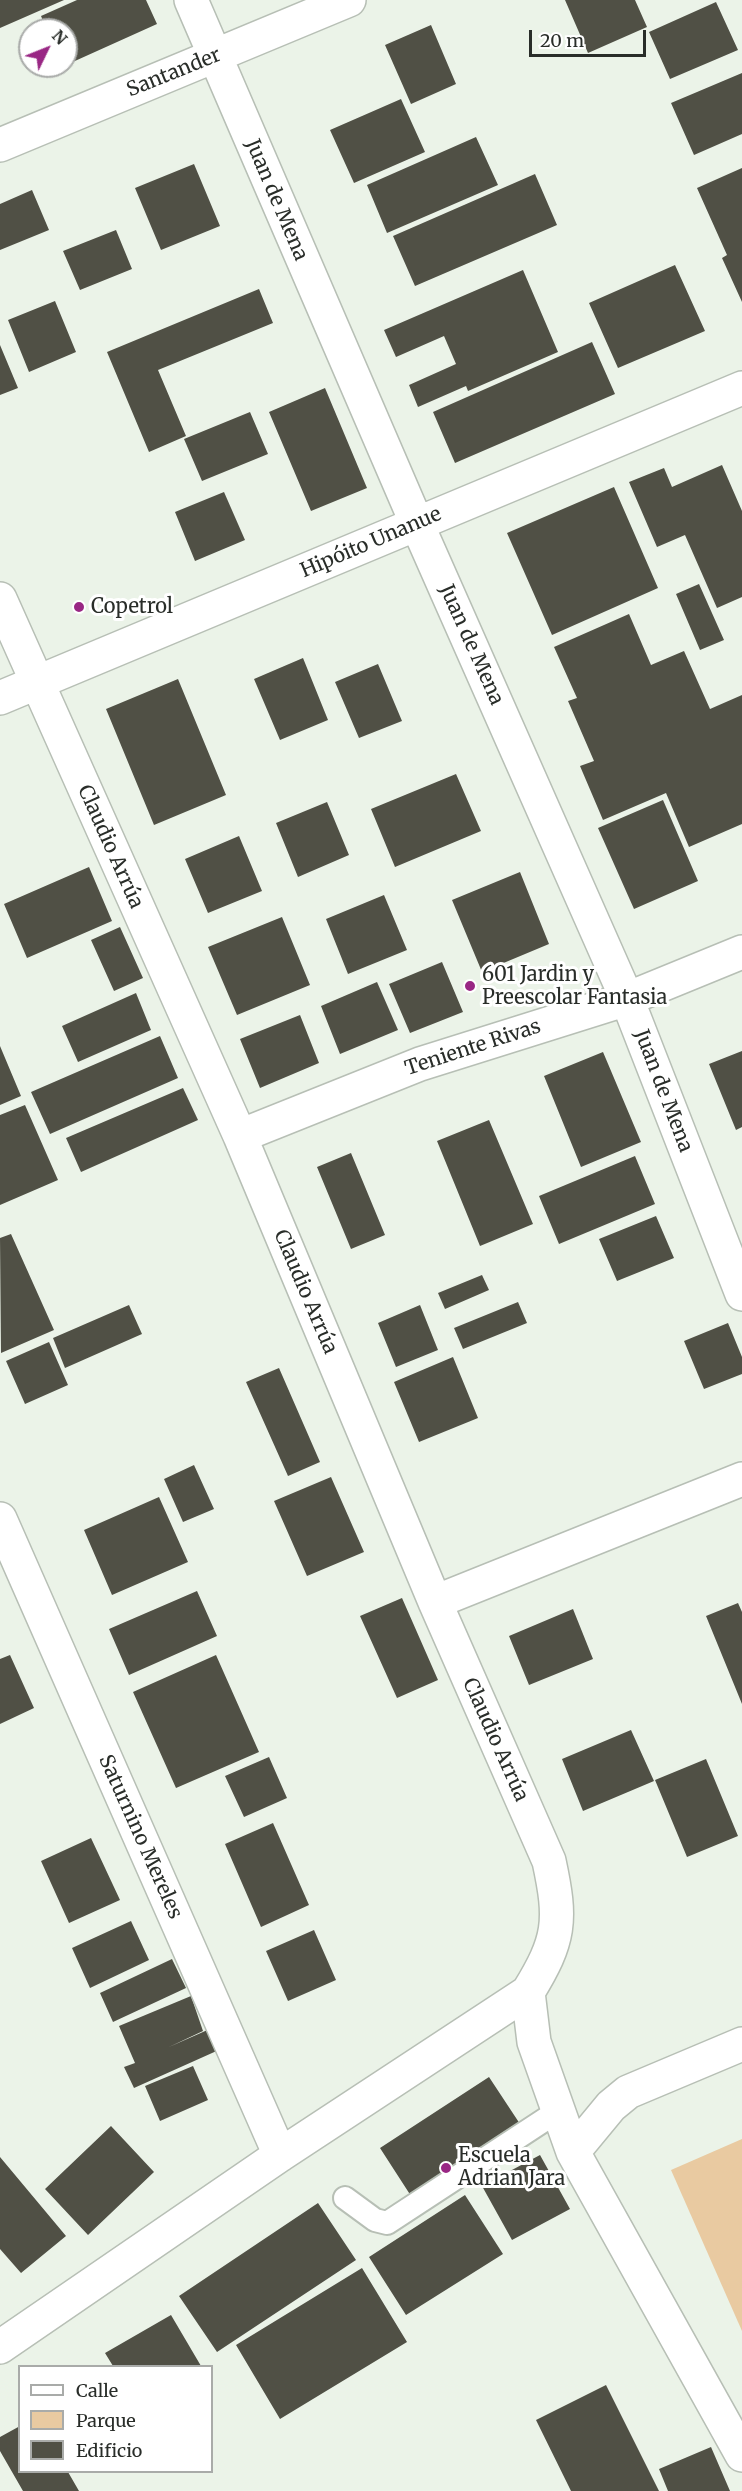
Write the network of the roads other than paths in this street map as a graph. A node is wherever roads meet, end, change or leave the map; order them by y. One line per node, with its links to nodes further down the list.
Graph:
1 (191, 0): 3 (street, Juan de Mena)
2 (348, 0): 3 (street, Santander)
3 (214, 56): 4 (street, Santander); 6 (street, Juan de Mena)
4 (0, 145)
5 (742, 388): 6 (street, Hipóito Unanue)
6 (417, 524): 8 (street, Hipóito Unanue); 11 (street, Juan de Mena)
7 (0, 599): 8 (street, Claudio Arrúa)
8 (36, 683): 9 (street, Hipóito Unanue); 12 (street, Claudio Arrúa)
9 (0, 698)
10 (742, 952): 11 (street, Teniente Rivas)
11 (627, 999): 12 (street, Teniente Rivas); 13 (street, Juan de Mena)
12 (240, 1136): 16 (street, Claudio Arrúa)
13 (742, 1293)
14 (742, 1479): 16 (street)
15 (0, 1519): 21 (street, Saturnino Mereles)
16 (435, 1602): 17 (street, Claudio Arrúa)
17 (528, 1992): 19 (street); 21 (street)
18 (742, 2044): 20 (street)
19 (558, 2111): 20 (street); 22 (lane)
20 (573, 2152): 24 (street)
21 (280, 2155): 23 (street)
22 (345, 2198)
23 (0, 2348)
24 (742, 2455)

